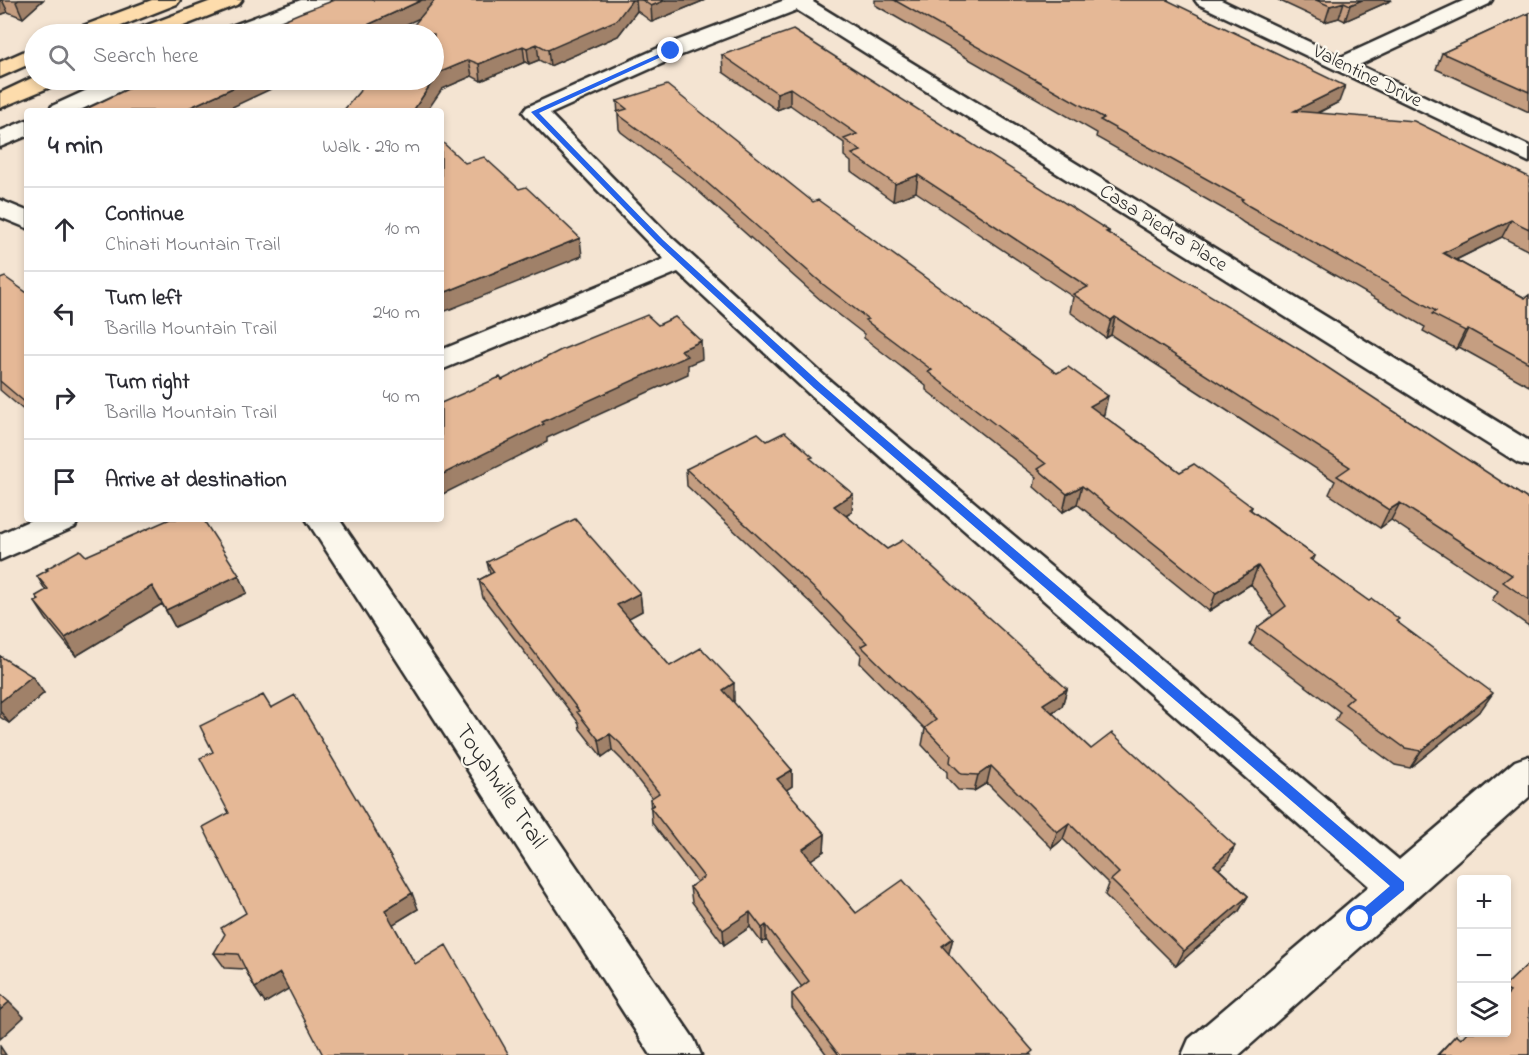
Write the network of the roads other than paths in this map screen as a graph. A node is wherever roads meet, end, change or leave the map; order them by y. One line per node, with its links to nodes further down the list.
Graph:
1 (170, 0): 8 (main road)
2 (233, 0): 7 (street); 9 (main road)
3 (320, 0): 7 (street)
4 (1206, 0): 12 (street, Valentine Drive)
5 (1482, 0): 12 (street)
6 (801, 1): 23 (street); 25 (street, Casa Piedra Place)
7 (271, 19): 10 (street)
8 (109, 24)
9 (171, 24)
10 (258, 24)
11 (24, 59): 13 (main road)
12 (1341, 65): 20 (street, Valentine Drive)
13 (0, 70)
14 (25, 90): 16 (main road)
15 (105, 90): 17 (street)
16 (0, 101)
17 (66, 108)
18 (24, 128): 19 (street)
19 (0, 140)
20 (1529, 155)
21 (0, 208): 22 (street)
22 (24, 219)
23 (681, 261): 24 (street); 30 (street)
24 (444, 360)
25 (1529, 454)
26 (56, 522): 28 (street)
27 (324, 522): 31 (street, Toyahville Trail)
28 (0, 548)
29 (1529, 772): 30 (street)
30 (1399, 886): 32 (street)
31 (678, 1055)
32 (1205, 1055)

